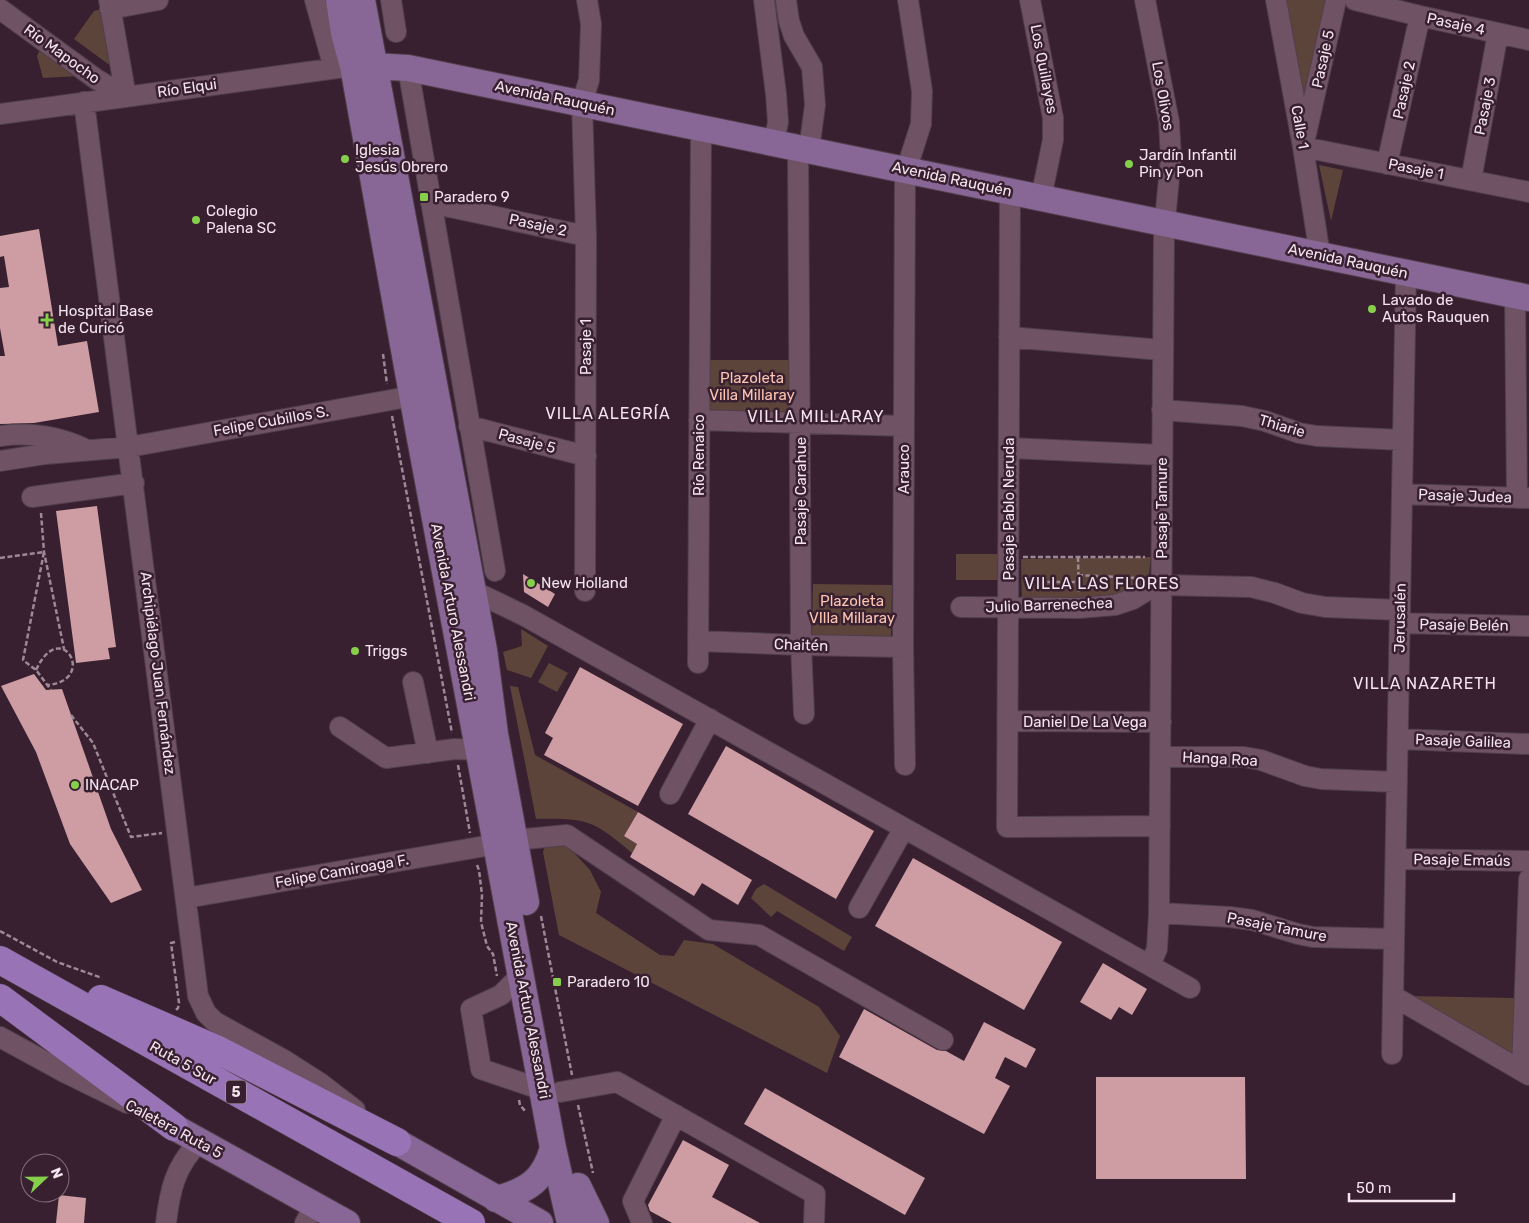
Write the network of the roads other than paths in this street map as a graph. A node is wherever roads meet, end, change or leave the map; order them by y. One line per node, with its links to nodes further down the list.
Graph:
1 (158, 0): 15 (street)
2 (315, 0): 21 (street, Avenida Arturo Alessandri)
3 (340, 0): 21 (main road, Avenida Arturo Alessandri)
4 (362, 0): 21 (main road, Avenida Arturo Alessandri)
5 (390, 0): 18 (street)
6 (587, 0): 25 (street, Pasaje 1)
7 (764, 0): 28 (street)
8 (786, 0): 28 (street)
9 (908, 0): 31 (street, Arauco)
10 (1030, 0): 35 (street, Los Quillayes)
11 (1145, 0): 37 (street, Los Olivos)
12 (1276, 0): 29 (street, Calle 1)
13 (1336, 0): 29 (street, Pasaje 5)
14 (1355, 0): 17 (street, Pasaje 4)
15 (110, 4): 23 (street)
16 (0, 9): 23 (street, Río Mapocho)
17 (1420, 16): 19 (street, Pasaje 4); 30 (street, Pasaje 2)
18 (396, 32)
19 (1498, 33): 20 (street, Pasaje 4); 32 (street, Pasaje 3)
20 (1529, 40)
21 (353, 67): 22 (main road, Avenida Rauquén); 23 (street, Río Elqui); 44 (main road, Avenida Arturo Alessandri); 65 (main road, Avenida Arturo Alessandri)
22 (408, 68): 25 (main road, Avenida Rauquén); 36 (street)
23 (126, 97): 24 (street, Río Elqui)
24 (84, 102): 26 (street, Río Elqui); 52 (street, Archipiélago Juan Fernández)
25 (582, 104): 27 (main road, Avenida Rauquén); 38 (street, Pasaje 1)
26 (0, 114)
27 (702, 128): 28 (main road, Avenida Rauquén); 46 (street, Río Renaico)
28 (794, 147): 31 (main road, Avenida Rauquén); 47 (street, Pasaje Carahue)
29 (1304, 147): 30 (street, Pasaje 1); 39 (street, Calle 1)
30 (1387, 164): 32 (street, Pasaje 1)
31 (905, 172): 33 (main road, Avenida Rauquén); 49 (street, Arauco)
32 (1471, 180): 34 (street, Pasaje 1)
33 (1010, 191): 35 (main road, Avenida Rauquén); 42 (street, Pasaje Pablo Neruda)
34 (1529, 192)
35 (1041, 198): 37 (main road, Avenida Rauquén)
36 (431, 202): 38 (street, Pasaje 2); 48 (street)
37 (1164, 223): 39 (main road, Avenida Rauquén); 43 (street, Pasaje Tamure)
38 (586, 236): 55 (street, Pasaje 1)
39 (1320, 255): 40 (main road, Avenida Rauquén)
40 (1406, 272): 41 (main road, Avenida Rauquén); 51 (street, Jerusalén)
41 (1522, 296): 60 (street)
42 (1009, 337): 43 (street); 53 (street, Pasaje Pablo Neruda)
43 (1162, 350): 45 (street, Pasaje Tamure)
44 (413, 396): 52 (street, Felipe Cubillos S.); 63 (main road, Avenida Arturo Alessandri)
45 (1162, 410): 51 (street, Thiarie); 56 (street, Pasaje Tamure)
46 (699, 420): 47 (street); 71 (street, Río Renaico)
47 (800, 423): 49 (street); 72 (street, Pasaje Carahue)
48 (469, 426): 55 (street, Pasaje 5); 62 (street)
49 (904, 426): 73 (street, Arauco)
50 (0, 436): 54 (street)
51 (1403, 440): 59 (street, Jerusalén)
52 (129, 447): 54 (street, Felipe Cubillos S.); 58 (street, Archipiélago Juan Fernández)
53 (1009, 448): 56 (street); 67 (street, Pasaje Pablo Neruda)
54 (87, 450): 57 (street, Felipe Cubillos S.)
55 (586, 456): 66 (street, Pasaje 1)
56 (1162, 456): 64 (street, Pasaje Tamure)
57 (0, 461)
58 (134, 483): 61 (street); 95 (street, Archipiélago Juan Fernández)
59 (1402, 494): 60 (street, Pasaje Judea); 69 (street, Jerusalén)
60 (1523, 498)
61 (36, 502)
62 (495, 571)
63 (447, 578): 65 (street); 83 (main road, Avenida Arturo Alessandri)
64 (1162, 584): 67 (street, Julio Barrenechea); 69 (street, Julio Barrenechea); 79 (street, Pasaje Tamure)
65 (473, 590): 77 (street); 91 (main road, Avenida Arturo Alessandri)
66 (585, 591)
67 (1008, 606): 68 (street, Julio Barrenechea); 78 (street, Pasaje Pablo Neruda)
68 (961, 607)
69 (1400, 617): 70 (street, Pasaje Belén); 81 (street, Jerusalén)
70 (1529, 626)
71 (698, 641): 72 (street, Chaitén); 74 (street, Río Renaico)
72 (801, 645): 73 (street, Chaitén); 76 (street, Pasaje Carahue)
73 (903, 647): 86 (street, Arauco)
74 (698, 663)
75 (413, 682): 84 (street)
76 (804, 714)
77 (710, 719): 88 (street); 90 (street)
78 (1008, 721): 79 (street, Daniel De La Vega); 89 (street, Pasaje Pablo Neruda)
79 (1161, 722): 85 (street, Pasaje Tamure)
80 (340, 727): 84 (street)
81 (1398, 739): 82 (street, Pasaje Galilea); 87 (street, Jerusalén)
82 (1529, 744)
83 (479, 750): 84 (street); 91 (main road, Avenida Arturo Alessandri)
84 (428, 752)
85 (1161, 757): 87 (street, Hanga Roa); 89 (street, Pasaje Tamure)
86 (906, 764)
87 (1397, 782): 92 (street, Jerusalén)
88 (670, 794)
89 (1160, 826): 97 (street, Pasaje Tamure)
90 (904, 828): 96 (street); 101 (street)
91 (506, 841): 95 (street, Felipe Camiroaga F.); 102 (main road, Avenida Arturo Alessandri); 108 (street, Felipe Camiroaga F.); 111 (main road, Avenida Arturo Alessandri)
92 (1396, 859): 93 (street, Pasaje Emaús); 98 (street, Jerusalén)
93 (1529, 861)
94 (1529, 879): 110 (street)
95 (186, 898): 115 (street, Archipiélago Juan Fernández)
96 (859, 908)
97 (1158, 923): 98 (street, Pasaje Tamure); 101 (street)
98 (1394, 939): 105 (street, Jerusalén)
99 (0, 956): 115 (highway)
100 (0, 960): 122 (highway, Ruta 5 Sur / 5)
101 (1150, 965): 104 (street)
102 (521, 975): 111 (main road, Avenida Arturo Alessandri); 111 (street)
103 (0, 980): 121 (highway, Ruta 5 Sur / 5)
104 (1190, 988)
105 (1393, 996): 109 (street, Jerusalén); 110 (street)
106 (0, 998): 113 (highway)
107 (0, 1037): 113 (street, Caletera Ruta 5)
108 (943, 1040)
109 (1392, 1054)
110 (1525, 1072)
111 (551, 1091): 112 (street); 116 (main road, Avenida Arturo Alessandri); 117 (main road, Avenida Arturo Alessandri)
112 (676, 1115): 127 (street); 128 (street)
113 (174, 1128): 114 (main road, Caletera Ruta 5)
114 (200, 1142): 119 (main road, Caletera Ruta 5); 120 (street)
115 (396, 1142): 118 (main road)
116 (554, 1148): 118 (main road); 124 (main road, Avenida Arturo Alessandri)
117 (578, 1186): 125 (main road, Avenida Arturo Alessandri); 126 (main road)
118 (496, 1199): 123 (main road)
119 (323, 1217)
120 (166, 1223)
121 (436, 1223)
122 (471, 1223)
123 (540, 1223)
124 (570, 1223)
125 (584, 1223)
126 (596, 1223)
127 (642, 1223)
128 (814, 1223)

